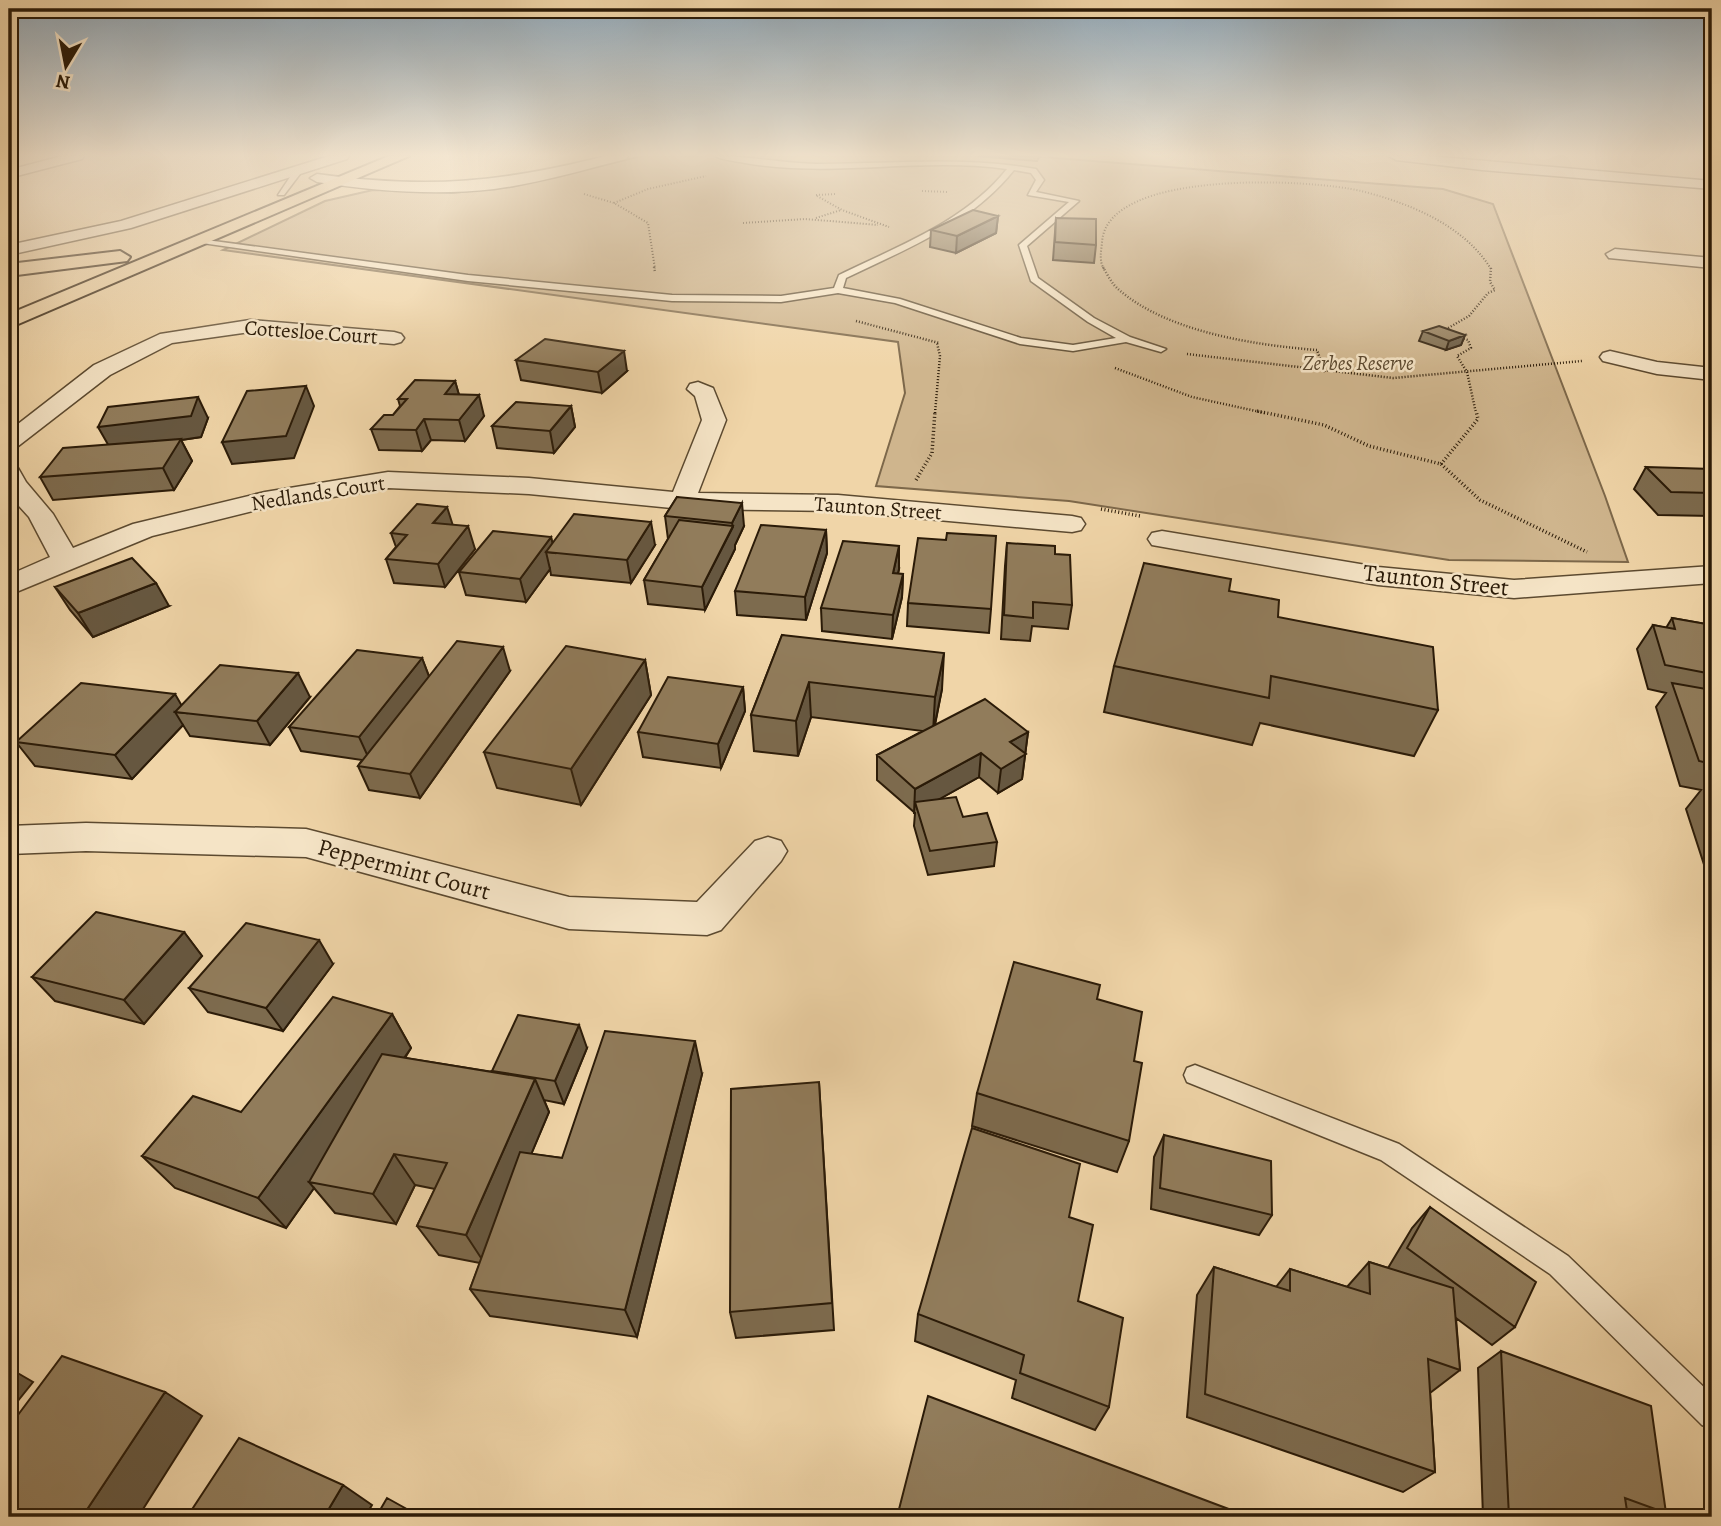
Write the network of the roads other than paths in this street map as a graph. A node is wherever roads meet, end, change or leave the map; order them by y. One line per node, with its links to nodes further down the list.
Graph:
1 (115, 227): 7 (street)
2 (195, 227): 9 (main road)
3 (234, 227): 6 (main road)
4 (940, 227): 12 (lane)
5 (1044, 227): 17 (lane)
6 (199, 242): 12 (lane); 13 (main road)
7 (9, 250)
8 (1615, 254): 10 (street)
9 (120, 257): 11 (main road); 13 (main road)
10 (1712, 263)
11 (9, 270)
12 (838, 290): 17 (lane)
13 (59, 292): 14 (main road); 15 (main road)
14 (14, 293)
15 (9, 322)
16 (394, 338): 22 (street, Cottesloe Court)
17 (1126, 339): 18 (lane)
18 (1161, 349)
19 (1610, 358): 20 (street)
20 (1712, 374)
21 (698, 389): 24 (street)
22 (9, 442)
23 (9, 474): 27 (street)
24 (682, 501): 25 (street, Taunton Street); 27 (street, Nedlands Court)
25 (1072, 524)
26 (1162, 539): 28 (street, Taunton Street)
27 (66, 560): 29 (street, Nedlands Court)
28 (1712, 575)
29 (9, 586)
30 (9, 840): 31 (street, Peppermint Court)
31 (768, 851)
32 (1195, 1074): 33 (lane)
33 (1712, 1415)

